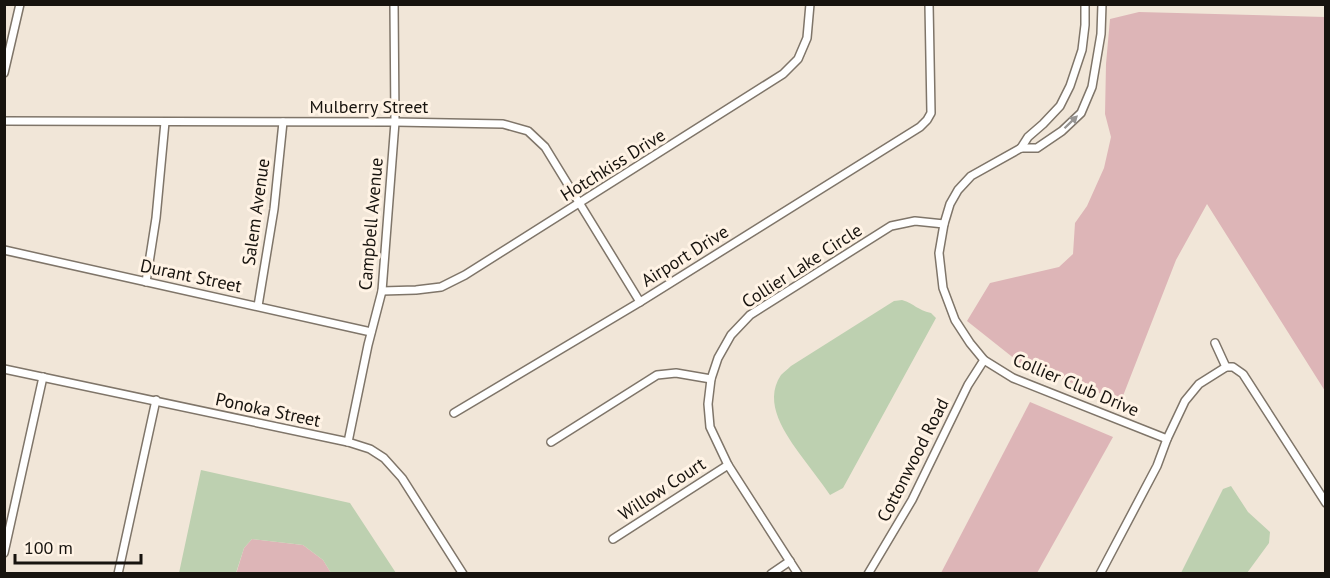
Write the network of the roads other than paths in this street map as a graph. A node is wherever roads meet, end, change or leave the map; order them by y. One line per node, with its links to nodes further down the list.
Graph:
1 (20, 4): 9 (street)
2 (394, 4): 13 (street, Campbell Avenue)
3 (810, 4): 15 (street, Hotchkiss Drive)
4 (929, 4): 20 (street, Airport Drive)
5 (1085, 4): 7 (street, Collier Club Drive)
6 (1102, 4): 8 (street, Collier Club Drive)
7 (1082, 50): 8 (street); 14 (street, Collier Club Drive)
8 (1098, 52): 14 (street, Collier Club Drive, one-way to 8)
9 (4, 73)
10 (4, 121): 11 (street, Mulberry Street)
11 (165, 122): 12 (street, Mulberry Street); 18 (street)
12 (282, 122): 13 (street, Mulberry Street); 21 (street, Salem Avenue)
13 (395, 122): 15 (street, Mulberry Street); 19 (street, Campbell Avenue)
14 (1021, 148): 16 (street, Collier Club Drive)
15 (581, 203): 19 (street, Hotchkiss Drive); 20 (street, Mulberry Street)
16 (944, 224): 24 (street, Collier Club Drive); 28 (street, Collier Lake Circle)
17 (4, 250): 18 (street, Durant Street)
18 (146, 282): 21 (street, Durant Street)
19 (382, 291): 22 (street, Campbell Avenue)
20 (640, 302): 30 (street, Airport Drive)
21 (258, 306): 22 (street, Durant Street)
22 (371, 332): 32 (street, Campbell Avenue)
23 (1215, 343): 25 (street)
24 (984, 360): 31 (street, Collier Club Drive); 43 (street, Cottonwood Road)
25 (1226, 367): 31 (street); 35 (street)
26 (4, 369): 27 (street, Ponoka Street)
27 (43, 377): 29 (street, Ponoka Street); 37 (street)
28 (711, 379): 33 (street); 34 (street, Collier Lake Circle)
29 (156, 400): 32 (street, Ponoka Street); 39 (street)
30 (454, 413)
31 (1167, 439): 44 (street)
32 (348, 442): 40 (street, Ponoka Street)
33 (551, 442)
34 (728, 465): 36 (street, Willow Court); 38 (street, Collier Lake Circle)
35 (1326, 503)
36 (613, 539)
37 (4, 553)
38 (790, 561): 41 (street); 42 (street, Collier Lake Circle)
39 (118, 573)
40 (463, 573)
41 (771, 573)
42 (798, 573)
43 (868, 573)
44 (1100, 573)

